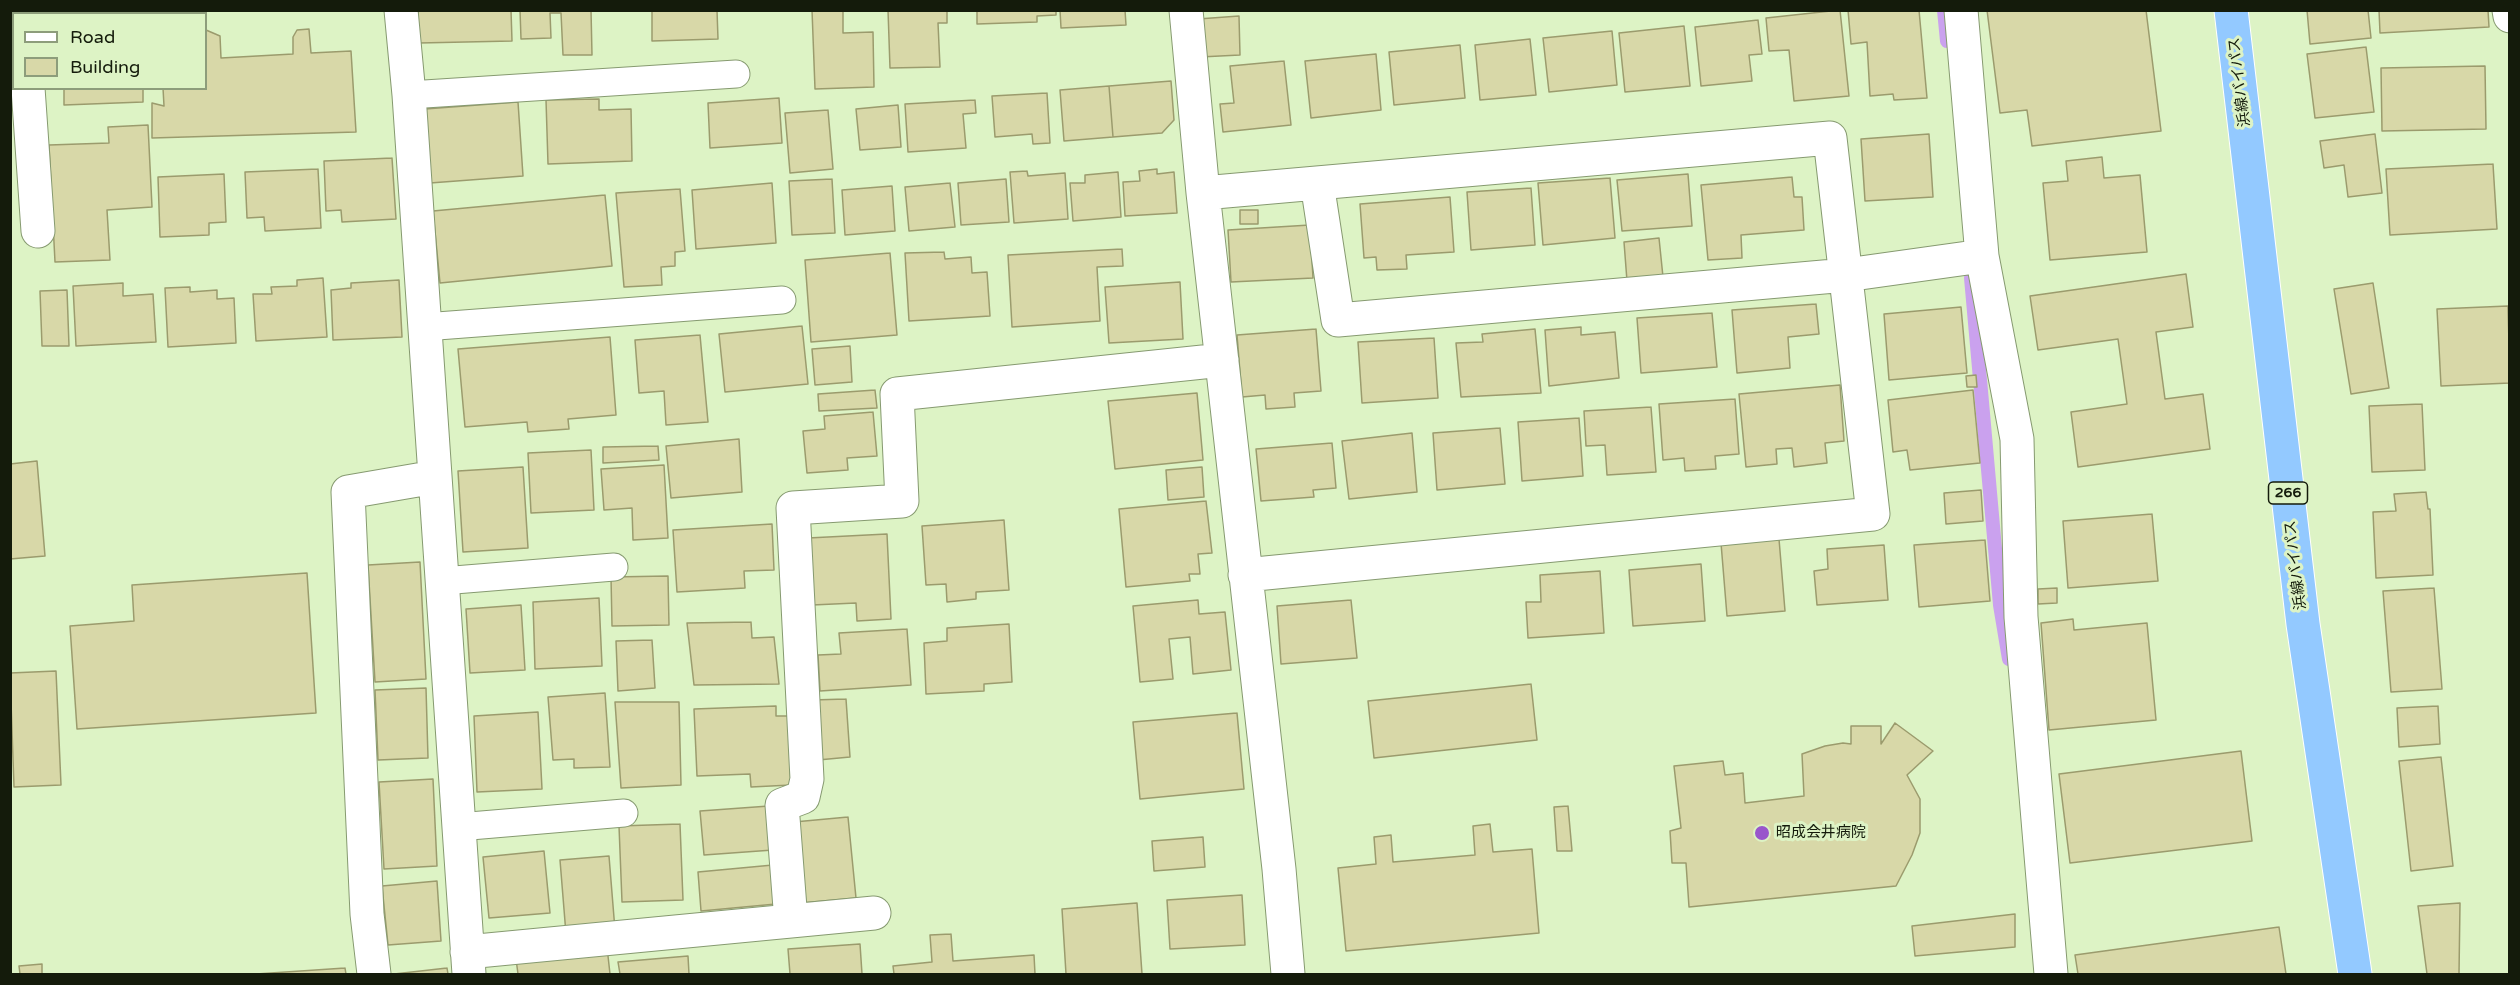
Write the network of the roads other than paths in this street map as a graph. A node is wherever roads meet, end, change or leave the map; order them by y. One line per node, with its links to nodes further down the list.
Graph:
1 (401, 10): 9 (street)
2 (1186, 10): 11 (street)
3 (1961, 10): 13 (street)
4 (2231, 10): 30 (highway, 浜線バイパス / 266)
5 (2509, 10): 6 (street)
6 (2510, 16)
7 (736, 74): 9 (lane)
8 (28, 90): 12 (street)
9 (409, 95): 16 (street)
10 (1317, 183): 11 (street); 14 (street); 14 (street)
11 (1203, 193): 17 (street)
12 (38, 231)
13 (1982, 256): 14 (street); 29 (street)
14 (1846, 275): 20 (street)
15 (782, 300): 16 (lane)
16 (424, 327): 18 (street)
17 (1222, 360): 20 (street); 25 (street)
18 (435, 477): 21 (street); 27 (street)
19 (614, 567): 21 (lane)
20 (1245, 575): 28 (street)
21 (442, 581): 23 (street)
22 (624, 813): 23 (lane)
23 (458, 827): 26 (street)
24 (874, 913): 25 (street)
25 (791, 921): 26 (street)
26 (468, 963)
27 (374, 975)
28 (1288, 975)
29 (2051, 975)
30 (2355, 975)

